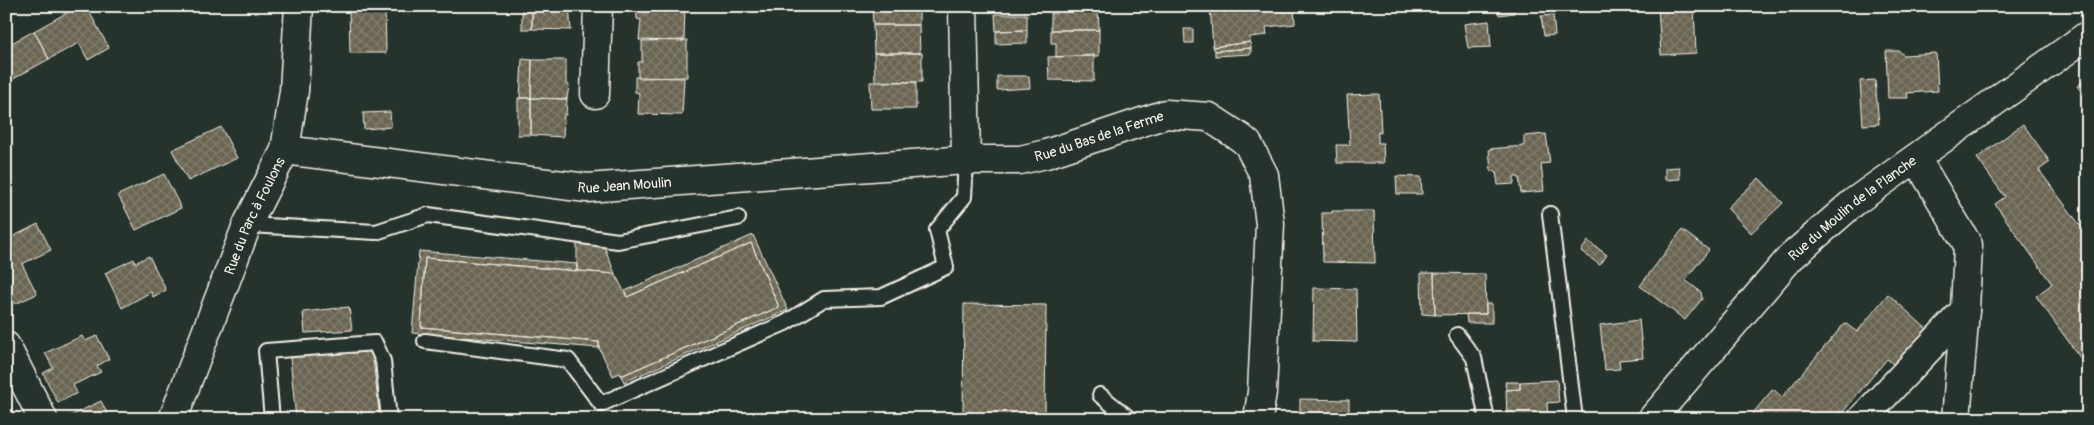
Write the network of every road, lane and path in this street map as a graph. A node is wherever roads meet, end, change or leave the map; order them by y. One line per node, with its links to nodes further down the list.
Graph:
1 (299, 6): 6 (street, Rue du Parc à Foulons)
2 (598, 6): 5 (street)
3 (963, 6): 8 (street)
4 (2088, 35): 7 (street, Rue du Moulin de la Planche)
5 (595, 94)
6 (284, 150): 8 (street, Rue Jean Moulin); 11 (street, Rue du Parc à Foulons)
7 (1916, 158): 12 (street); 25 (street, Rue du Moulin de la Planche)
8 (966, 160): 14 (lane); 22 (street, Rue du Bas de la Ferme)
9 (1550, 214): 24 (lane)
10 (738, 218): 11 (lane)
11 (247, 225): 18 (street, Rue du Parc à Foulons)
12 (1965, 310): 26 (street); 27 (street)
13 (1457, 335): 23 (lane)
14 (425, 341)
15 (6, 346): 17 (street)
16 (1100, 395): 21 (lane)
17 (42, 419)
18 (173, 419)
19 (272, 419): 20 (lane)
20 (389, 419)
21 (1130, 419)
22 (1258, 419)
23 (1486, 419)
24 (1575, 419)
25 (1652, 419)
26 (1862, 419)
27 (1956, 419)

